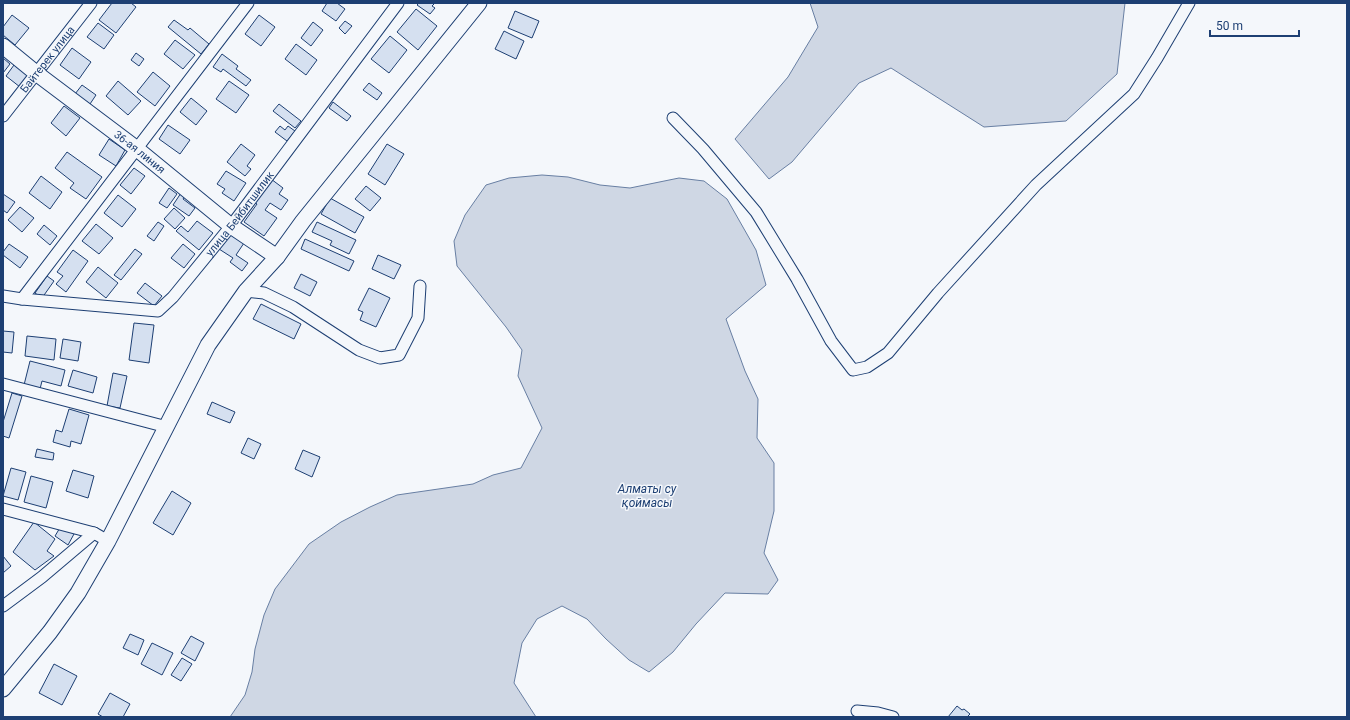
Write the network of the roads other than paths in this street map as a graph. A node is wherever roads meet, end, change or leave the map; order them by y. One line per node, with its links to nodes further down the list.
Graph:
1 (91, 3): 7 (street, Байтерек улица)
2 (248, 3): 10 (street)
3 (398, 3): 11 (street, улица Бейбитшилик)
4 (479, 3): 12 (street)
5 (1189, 3): 9 (street)
6 (3, 46): 7 (street, 36-ая линия)
7 (36, 73): 8 (street, Байтерек улица); 10 (street, 36-ая линия)
8 (3, 116)
9 (674, 118)
10 (137, 149): 11 (street, 36-ая линия); 16 (street)
11 (231, 226): 12 (street, 36-ая линия); 16 (street, улица Бейбитшилик)
12 (277, 257): 14 (street)
13 (420, 286): 14 (street)
14 (246, 291): 18 (street)
15 (3, 296): 16 (street)
16 (22, 300)
17 (3, 384): 18 (street)
18 (167, 427): 21 (street)
19 (3, 509): 20 (street)
20 (94, 534): 21 (street); 22 (street)
21 (108, 540): 23 (street)
22 (3, 606)
23 (3, 689)
24 (857, 711): 25 (street)
25 (893, 717)

